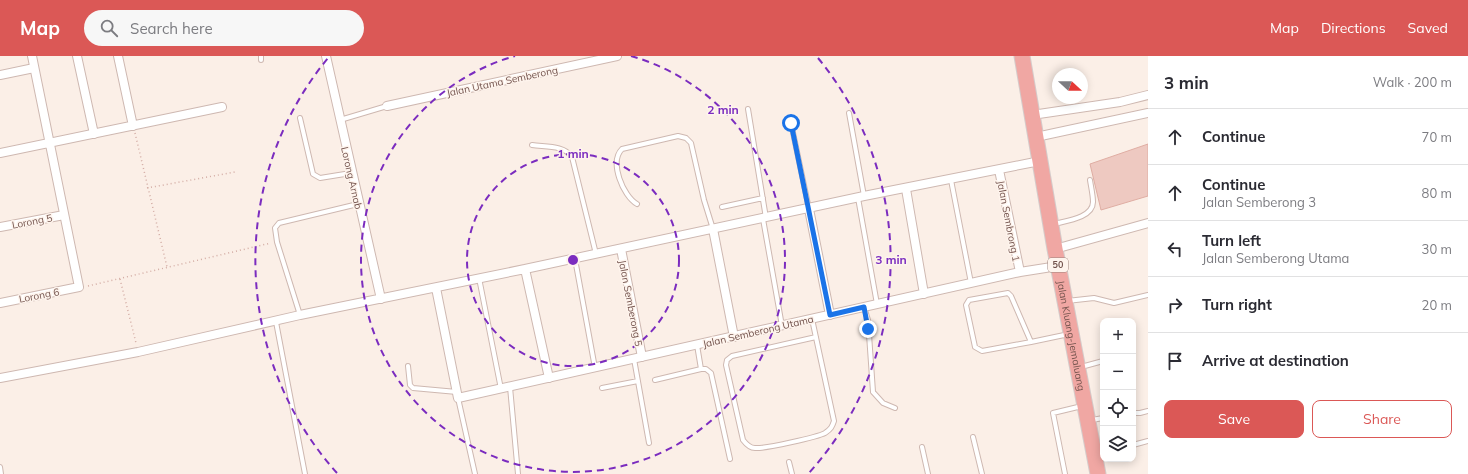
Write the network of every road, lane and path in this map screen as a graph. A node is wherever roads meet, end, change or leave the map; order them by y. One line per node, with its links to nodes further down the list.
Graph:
1 (32, 56): 7 (street)
2 (77, 56): 20 (street)
3 (118, 56): 19 (street)
4 (326, 56): 17 (street, Lorong Arnab)
5 (617, 56): 10 (street, Jalan Utama Semberong)
6 (1022, 56): 15 (highway, Jalan Kluang-Jemaluang / 50)
7 (34, 68): 8 (street); 22 (street)
8 (0, 75)
9 (1148, 95): 15 (street)
10 (387, 106): 17 (lane)
11 (222, 107): 19 (street)
12 (748, 109): 34 (lane)
13 (849, 112): 33 (lane)
14 (1148, 113): 21 (street)
15 (1032, 115): 21 (highway, Jalan Kluang-Jemaluang / 50)
16 (300, 118): 28 (lane)
17 (339, 120): 28 (street, Lorong Arnab)
18 (791, 123): 38 (lane)
19 (133, 126): 20 (street); 31 (path)
20 (94, 134): 22 (street)
21 (1036, 137): 25 (highway, Jalan Kluang-Jemaluang / 50)
22 (50, 143): 24 (street); 39 (street)
23 (532, 145): 48 (lane)
24 (0, 153)
25 (1040, 161): 26 (street); 42 (highway, Jalan Kluang-Jemaluang / 50)
26 (999, 170): 29 (street); 53 (street, Jalan Sembrong 1)
27 (235, 172): 31 (path)
28 (351, 173): 35 (street, Lorong Arnab)
29 (952, 180): 32 (street); 56 (lane)
30 (1090, 180): 42 (lane)
31 (147, 188): 51 (path)
32 (906, 189): 33 (street); 59 (street)
33 (861, 197): 38 (street); 64 (lane)
34 (763, 198): 37 (lane); 40 (lane)
35 (358, 204): 45 (lane); 61 (street, Lorong Arnab)
36 (637, 204): 44 (lane)
37 (722, 207)
38 (809, 208): 40 (street); 67 (street)
39 (64, 215): 43 (street, Lorong 5); 57 (street)
40 (765, 218): 44 (street); 70 (lane)
41 (1148, 223): 47 (street)
42 (1051, 225): 47 (highway, Jalan Kluang-Jemaluang / 50)
43 (0, 227)
44 (713, 229): 46 (street); 72 (street)
45 (277, 242): 51 (path); 66 (lane)
46 (620, 249): 48 (street); 77 (street, Jalan Semberong 5)
47 (1055, 249): 50 (highway, Jalan Kluang-Jemaluang / 50)
48 (596, 254): 49 (street)
49 (575, 259): 52 (street); 80 (lane)
50 (1058, 266): 53 (street, Jalan Semberong Utama); 62 (highway, Jalan Kluang-Jemaluang / 50)
51 (167, 267): 55 (path)
52 (526, 270): 54 (street); 84 (street)
53 (1020, 272): 56 (street, Jalan Semberong Utama)
54 (479, 278): 58 (street); 89 (lane)
55 (120, 279): 57 (path); 76 (path)
56 (971, 283): 59 (street, Jalan Semberong Utama)
57 (79, 287): 63 (street, Lorong 6)
58 (436, 288): 61 (street); 90 (street)
59 (924, 294): 64 (street, Jalan Semberong Utama)
60 (1148, 295): 62 (lane)
61 (380, 299): 66 (street)
62 (1065, 301): 71 (highway, Jalan Kluang-Jemaluang / 50)
63 (0, 303)
64 (877, 304): 65 (street, Jalan Semberong Utama)
65 (864, 307): 67 (street, Jalan Semberong Utama); 92 (lane)
66 (300, 315): 69 (street)
67 (830, 315): 68 (street, Jalan Semberong Utama)
68 (812, 319): 70 (street, Jalan Semberong Utama); 73 (lane)
69 (276, 322): 76 (street); 106 (lane)
70 (782, 326): 72 (street, Jalan Semberong Utama)
71 (1071, 334): 74 (lane); 81 (highway, Jalan Kluang-Jemaluang / 50)
72 (734, 337): 75 (street, Jalan Semberong Utama)
73 (816, 337): 73 (lane)
74 (1031, 342): 74 (lane)
75 (697, 345): 77 (street, Jalan Semberong Utama); 82 (lane)
76 (138, 352): 83 (street)
77 (638, 358): 80 (street, Jalan Semberong Utama); 85 (lane)
78 (1100, 361): 81 (lane)
79 (408, 366): 90 (lane)
80 (595, 368): 84 (street, Jalan Semberong Utama)
81 (1078, 368): 91 (highway, Jalan Kluang-Jemaluang / 50)
82 (701, 369): 86 (lane); 102 (lane)
83 (0, 378)
84 (549, 378): 87 (street, Jalan Semberong Utama)
85 (638, 380): 88 (lane); 99 (lane)
86 (655, 380)
87 (510, 387): 89 (street, Jalan Semberong Utama); 108 (lane)
88 (602, 388)
89 (501, 389): 90 (street, Jalan Semberong Utama)
90 (457, 395): 107 (lane)
91 (1085, 406): 96 (highway, Jalan Kluang-Jemaluang / 50); 112 (lane)
92 (895, 408)
93 (1148, 411): 94 (lane)
94 (1136, 413)
95 (1100, 419): 96 (lane)
96 (1088, 421): 113 (highway, Jalan Kluang-Jemaluang / 50)
97 (973, 437): 111 (lane)
98 (1148, 441): 100 (lane)
99 (649, 443)
100 (1136, 444)
101 (922, 447): 110 (lane)
102 (730, 459)
103 (789, 462): 109 (lane)
104 (0, 467): 105 (lane)
105 (1, 474)
106 (305, 474)
107 (475, 474)
108 (518, 474)
109 (792, 474)
110 (928, 474)
111 (982, 474)
112 (1065, 474)
113 (1098, 474)

